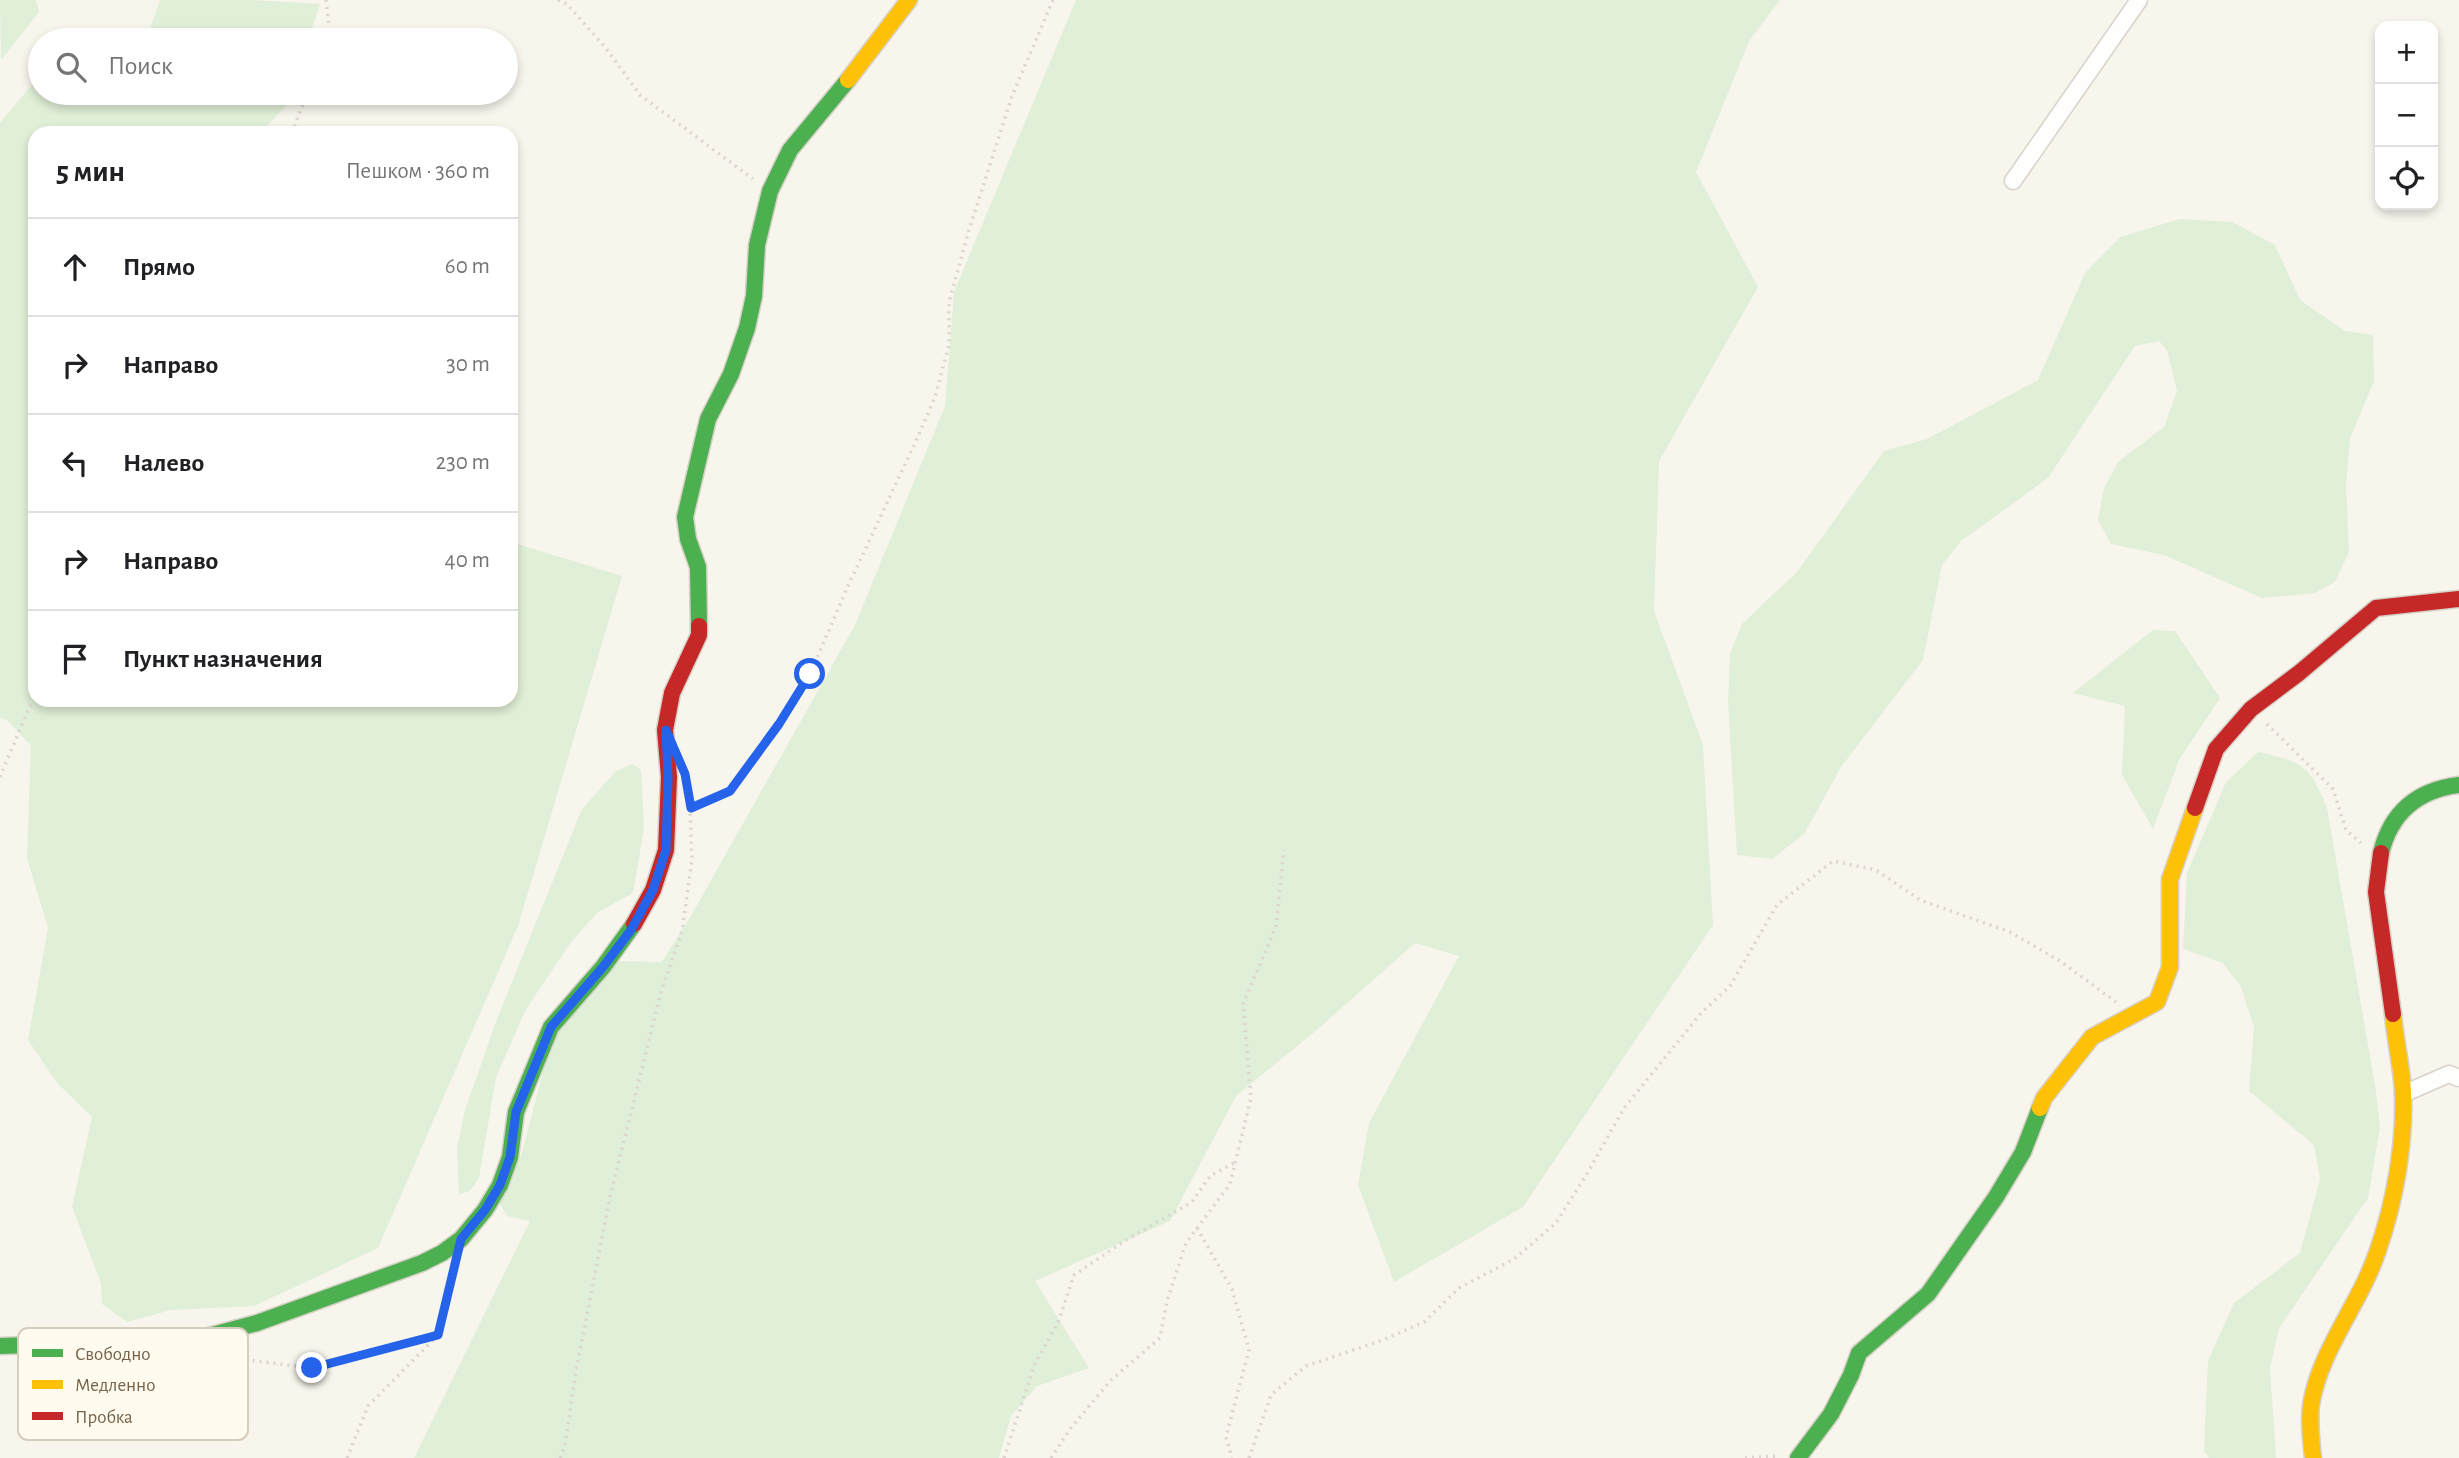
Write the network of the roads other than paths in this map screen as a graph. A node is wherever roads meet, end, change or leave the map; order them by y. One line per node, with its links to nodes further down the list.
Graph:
1 (909, 0): 8 (street)
2 (2139, 0): 3 (street)
3 (2013, 181)
4 (2459, 599): 11 (street)
5 (2459, 785): 7 (street)
6 (2459, 1078): 7 (street)
7 (2403, 1094): 12 (street)
8 (238, 1328)
9 (18, 1345): 10 (street)
10 (0, 1346)
11 (1800, 1456)
12 (2313, 1458)

